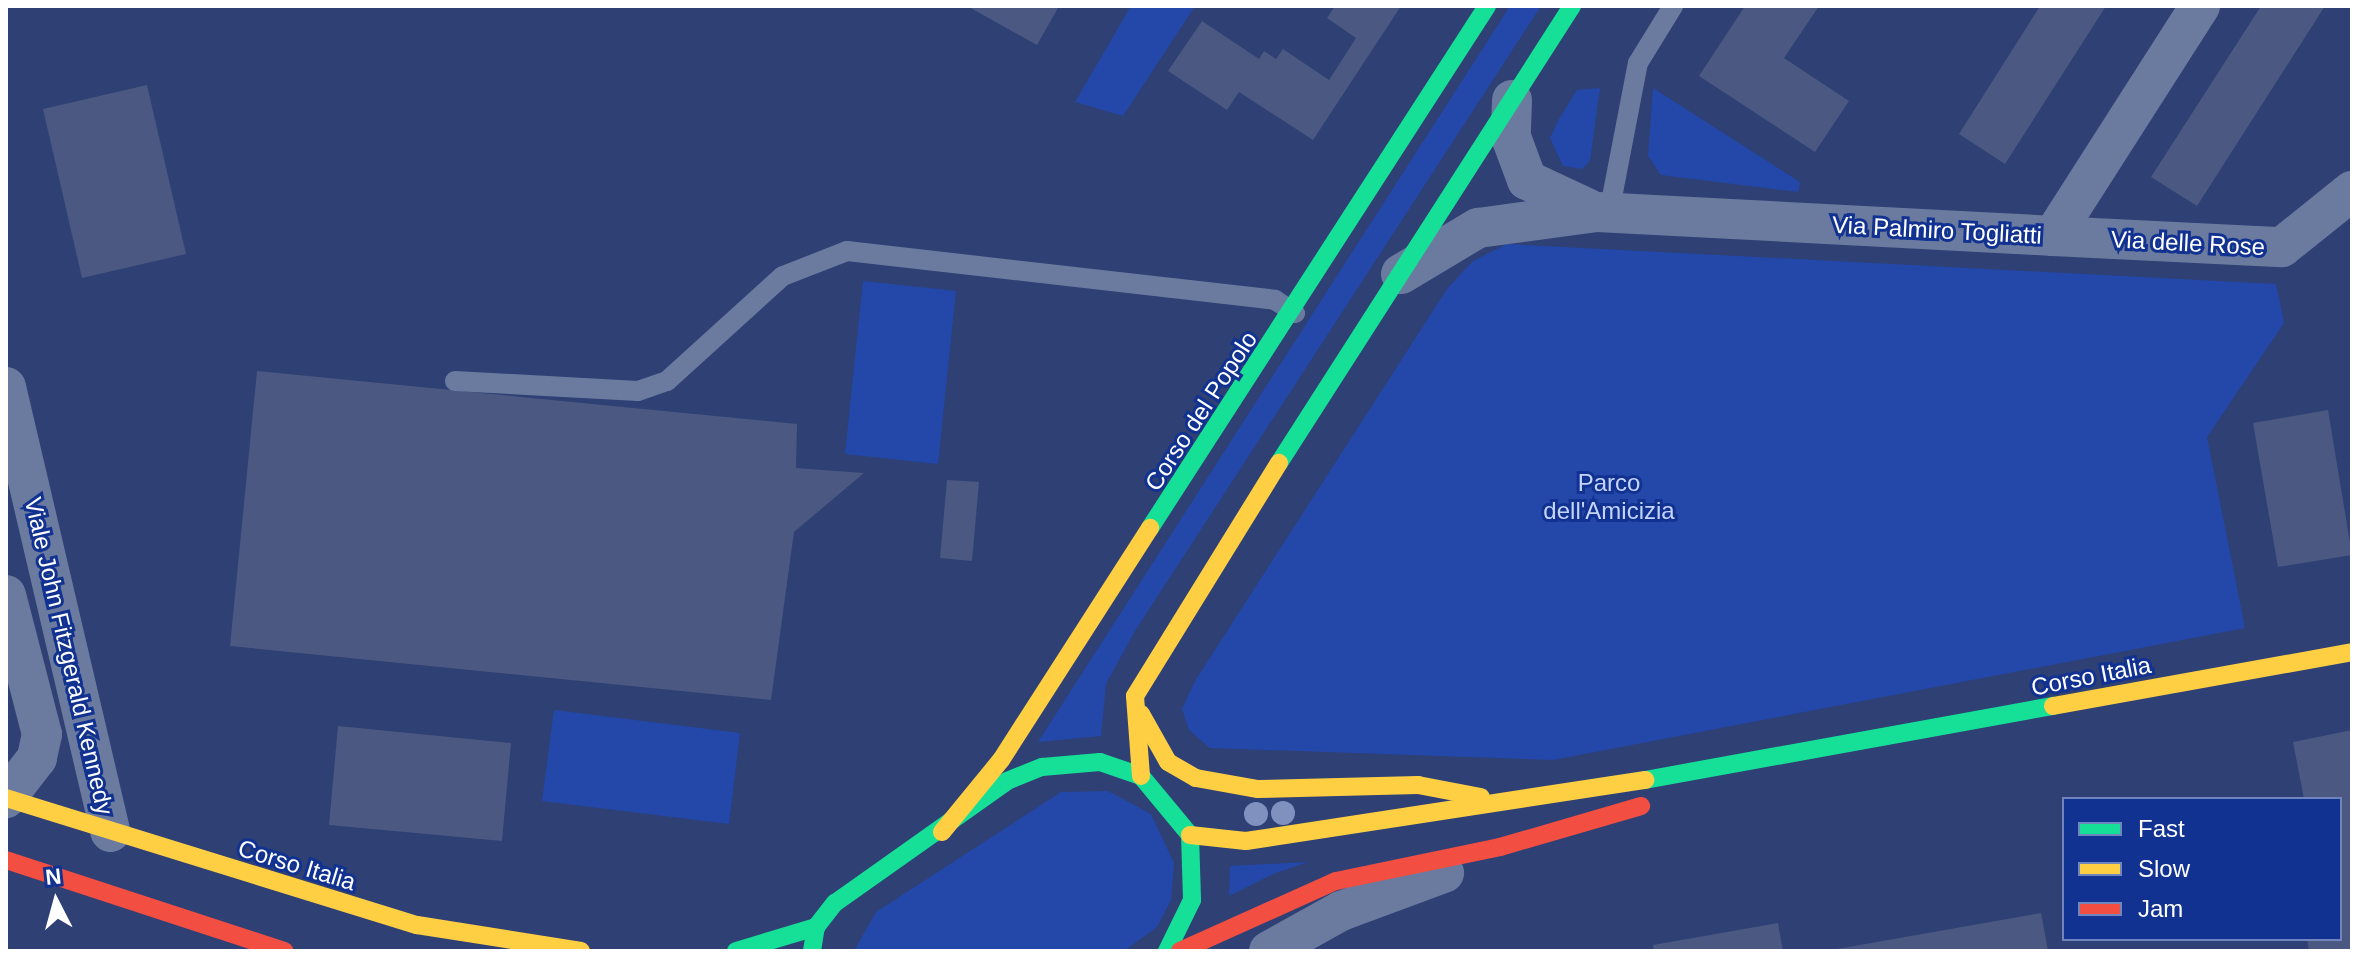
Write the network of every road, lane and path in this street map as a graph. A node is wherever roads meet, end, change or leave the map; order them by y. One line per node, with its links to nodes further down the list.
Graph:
1 (1487, 6): 10 (main road, Corso del Popolo)
2 (1572, 6): 5 (main road)
3 (1673, 6): 7 (lane)
4 (2200, 6): 8 (street, Via Palmiro Togliatti)
5 (1512, 100): 7 (street); 9 (main road)
6 (2352, 191): 8 (street, Via delle Rose)
7 (1603, 213): 8 (street, Via Palmiro Togliatti); 9 (street)
8 (2053, 236)
9 (1399, 276): 15 (main road)
10 (1295, 313): 11 (lane); 21 (main road, Corso del Popolo)
11 (455, 381)
12 (6, 387): 20 (street, Viale John Fitzgerald Kennedy)
13 (6, 595): 18 (street, Viale John Fitzgerald Kennedy)
14 (2352, 652): 16 (main road, Corso Italia)
15 (1135, 696): 17 (main road); 19 (main road)
16 (1839, 748): 19 (main road); 23 (main road)
17 (1141, 776): 21 (main road); 22 (main road)
18 (6, 798): 20 (main road, Corso Italia)
19 (1515, 803): 22 (main road)
20 (110, 832): 27 (main road, Corso Italia)
21 (942, 832): 25 (main road)
22 (1190, 835): 30 (main road)
23 (1500, 847): 31 (main road); 32 (street)
24 (6, 860): 26 (main road)
25 (816, 927): 28 (main road); 29 (main road)
26 (285, 951)
27 (581, 951)
28 (736, 951)
29 (812, 951)
30 (1167, 951)
31 (1180, 951)
32 (1269, 951)

